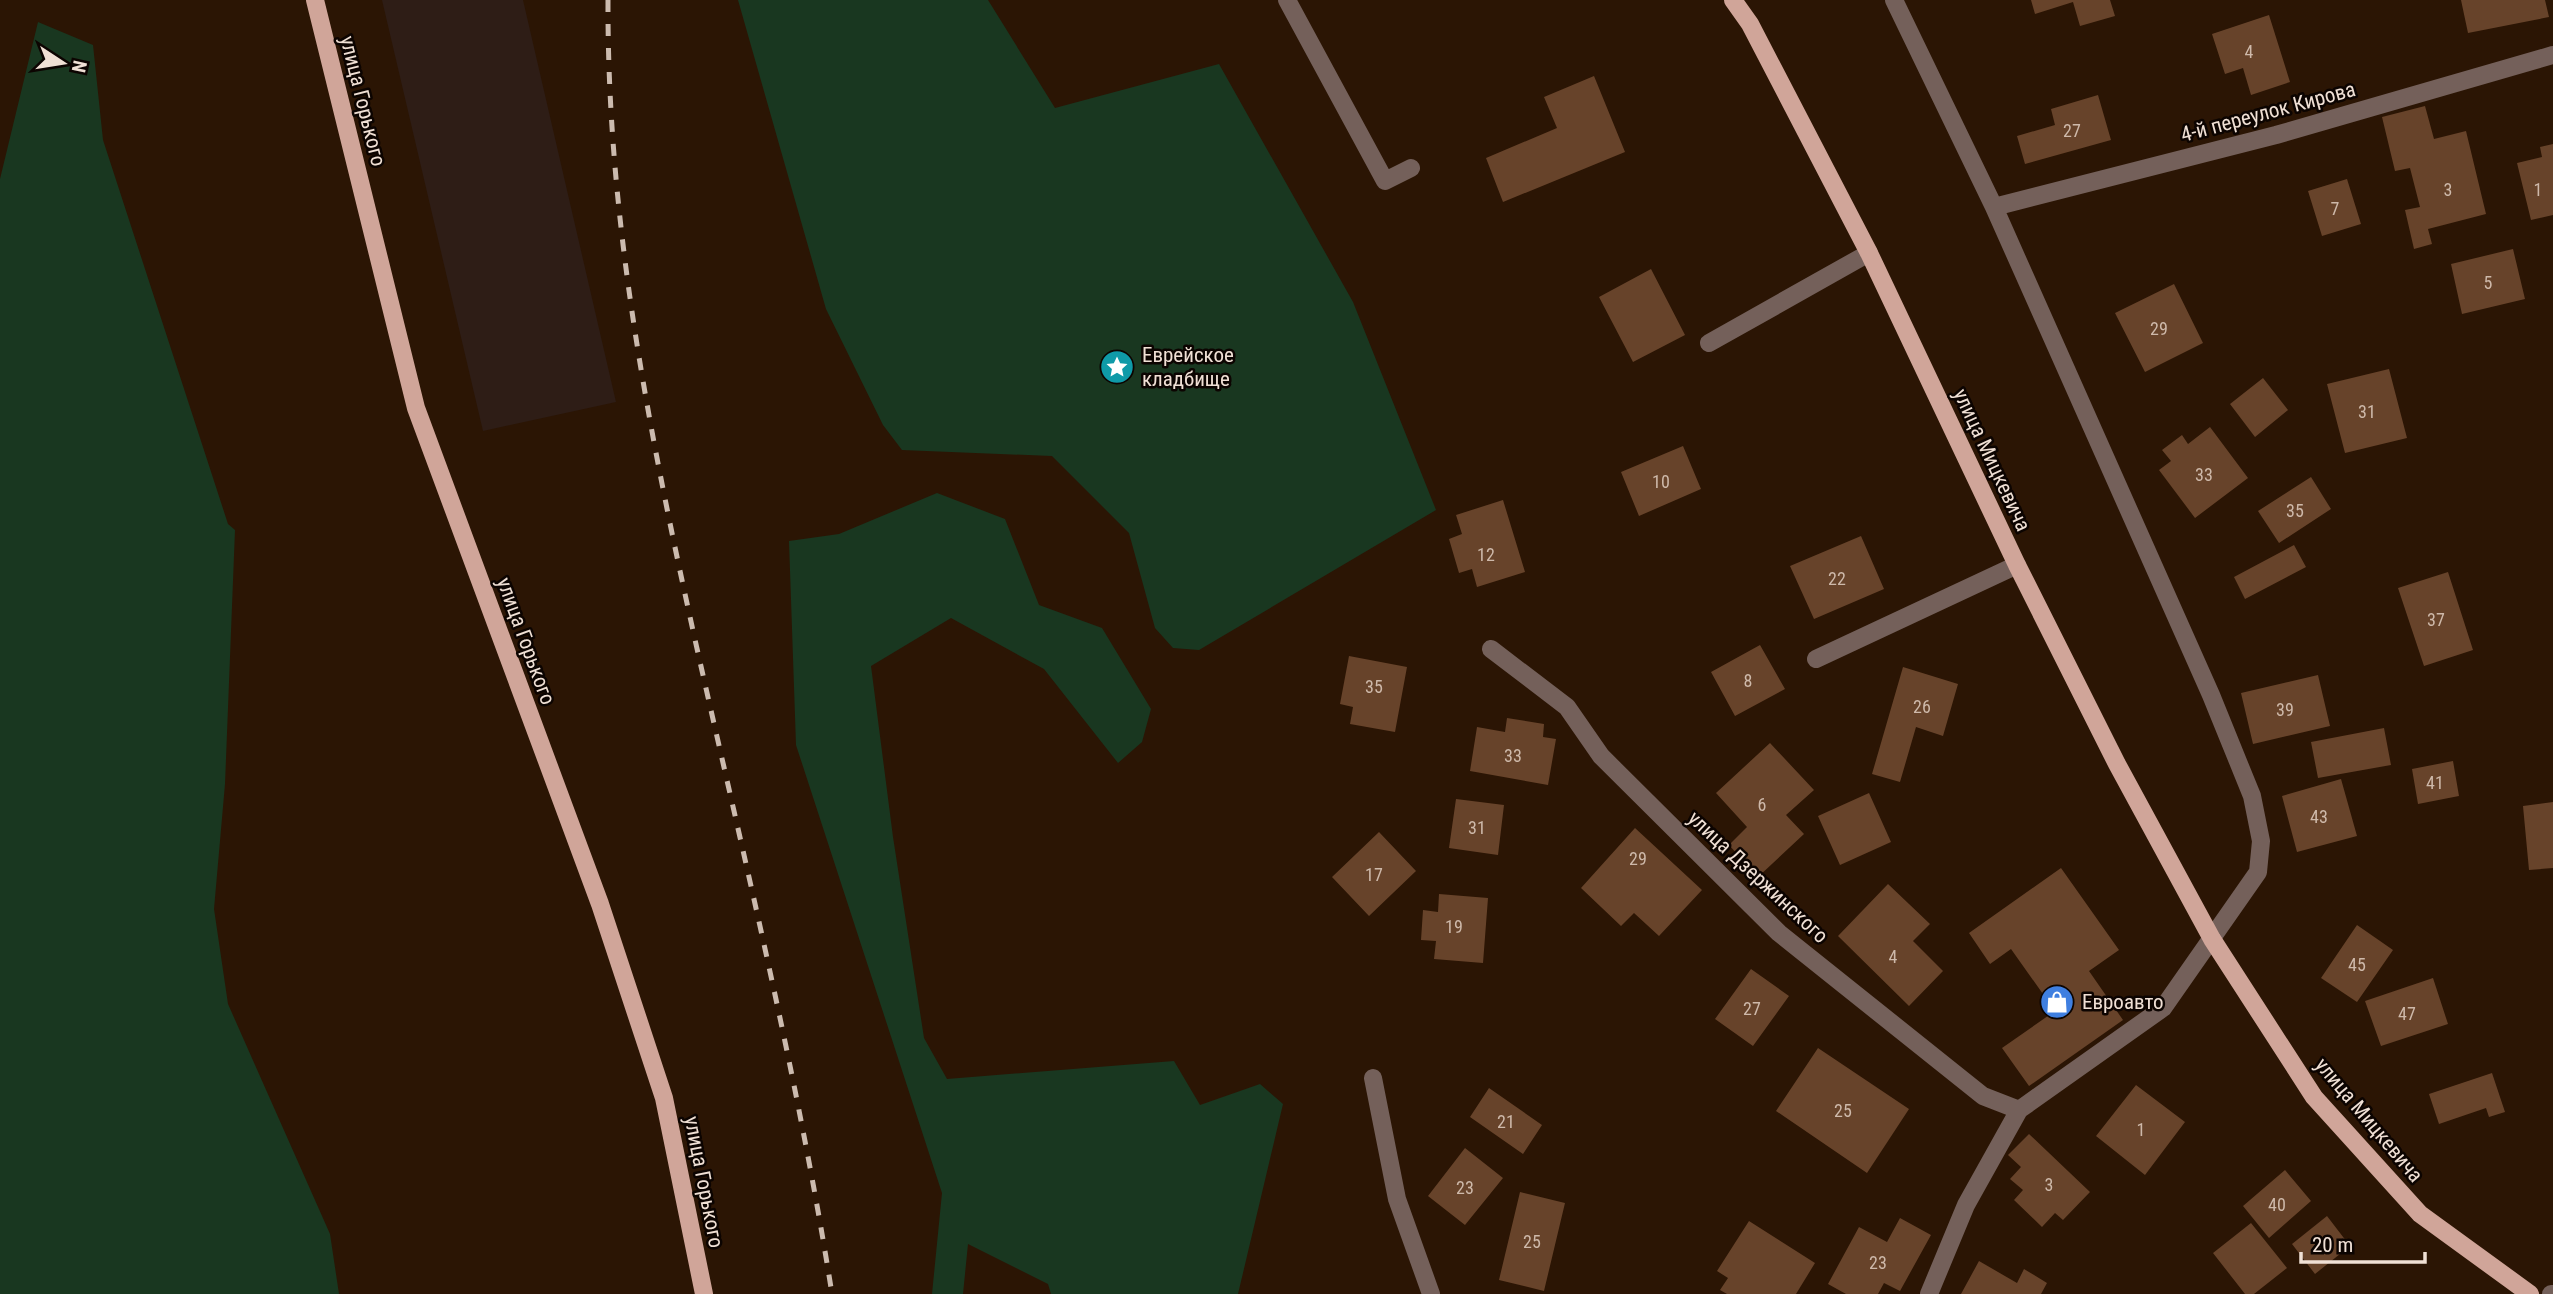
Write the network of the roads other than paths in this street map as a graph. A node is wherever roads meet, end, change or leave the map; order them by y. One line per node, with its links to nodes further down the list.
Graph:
1 (315, 0): 16 (main road, улица Горького)
2 (1287, 0): 6 (street)
3 (1733, 0): 8 (main road, улица Мицкевича)
4 (1894, 0): 7 (street)
5 (2553, 55): 7 (street, 4-й переулок Кирова)
6 (1411, 167)
7 (1994, 207): 13 (street)
8 (1869, 253): 9 (street); 10 (main road, улица Мицкевича)
9 (1709, 343)
10 (2017, 565): 12 (street); 13 (main road, улица Мицкевича)
11 (1491, 649): 15 (street, улица Дзержинского)
12 (1816, 659)
13 (2212, 939): 15 (street); 19 (main road, улица Мицкевича)
14 (1373, 1078): 17 (street)
15 (2019, 1110): 18 (street)
16 (704, 1294)
17 (1431, 1294)
18 (1929, 1294)
19 (2530, 1294)

